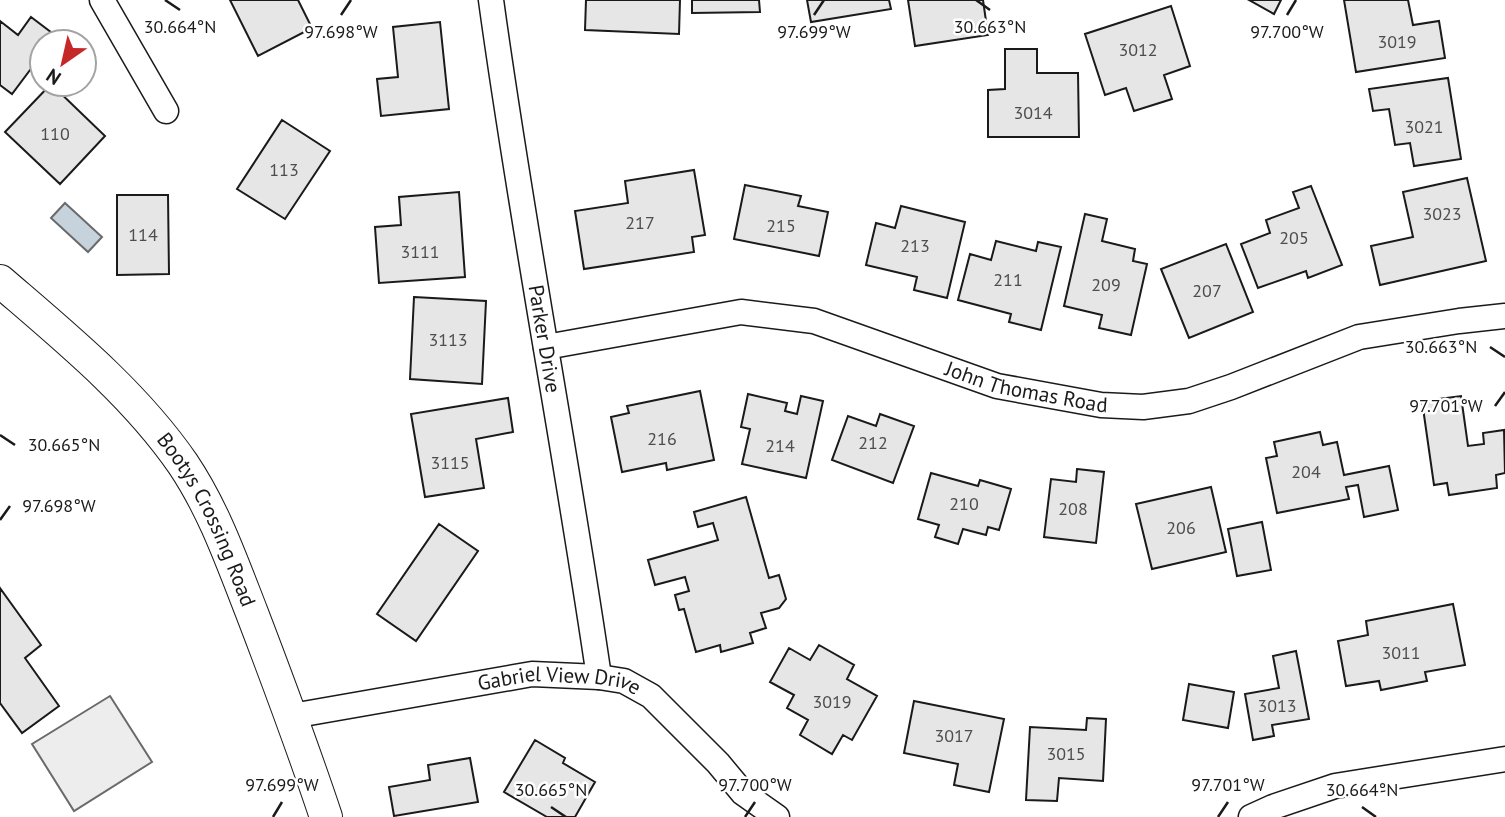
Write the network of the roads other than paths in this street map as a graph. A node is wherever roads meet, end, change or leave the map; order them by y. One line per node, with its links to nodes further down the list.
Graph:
1 (102, 0): 3 (street)
2 (491, 0): 6 (street, Parker Drive)
3 (166, 111)
4 (0, 281): 8 (street, Bootys Crossing Road)
5 (1505, 316): 6 (street, John Thomas Road)
6 (546, 347): 7 (street, Parker Drive)
7 (599, 677): 8 (street, Gabriel View Drive); 11 (street, Gabriel View Drive)
8 (292, 716): 10 (street, Bootys Crossing Road)
9 (1505, 759): 12 (street)
10 (326, 817)
11 (776, 817)
12 (1251, 817)

